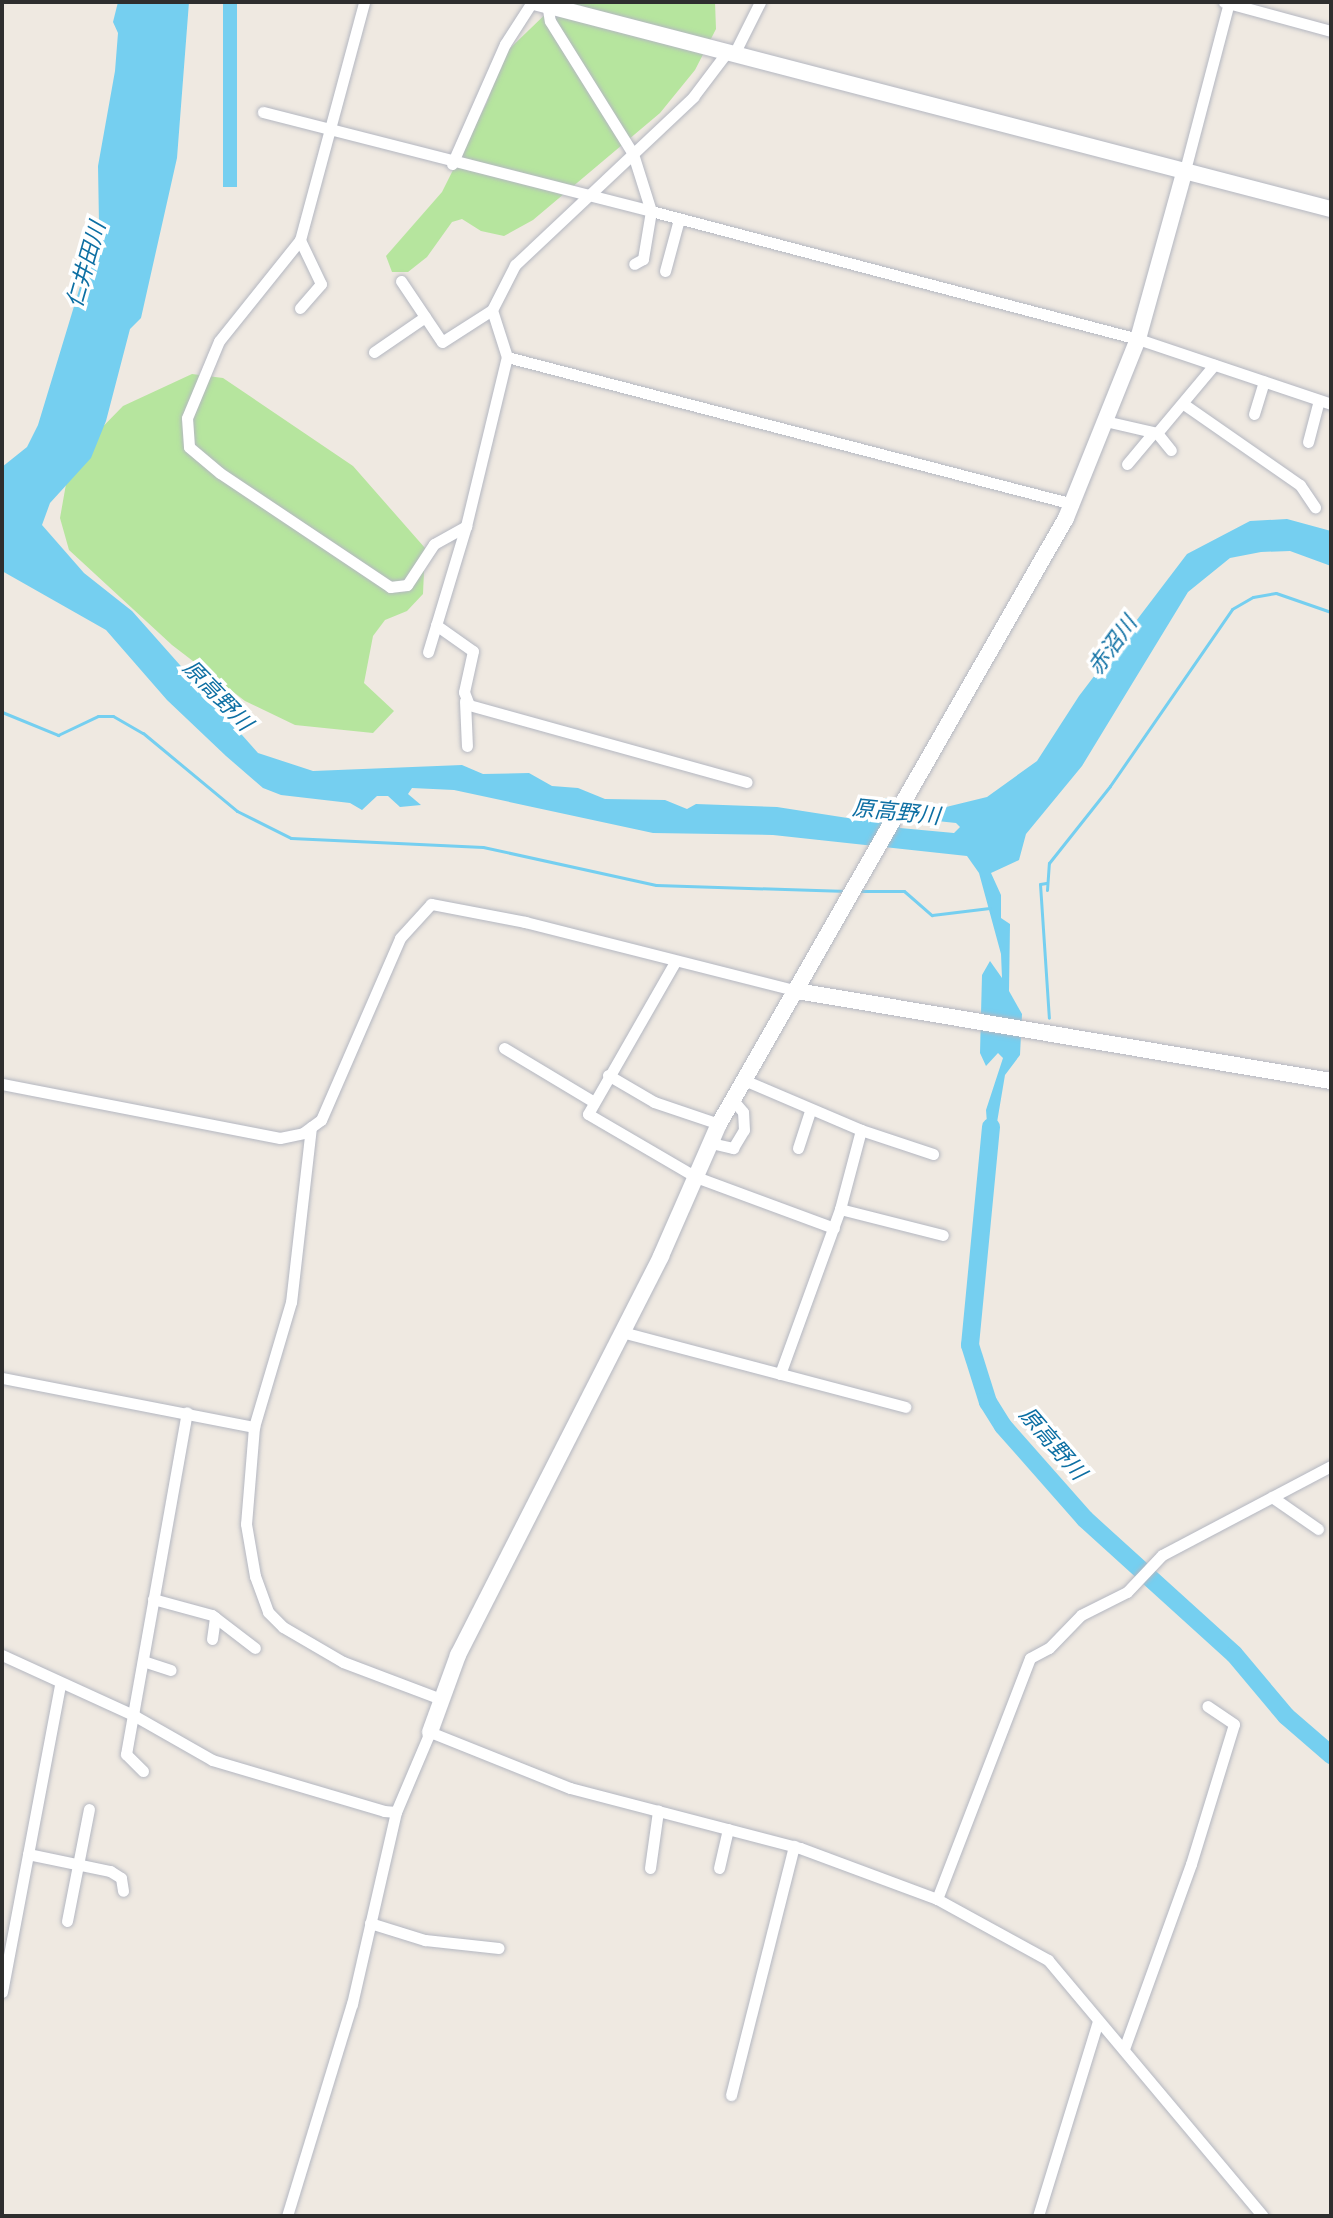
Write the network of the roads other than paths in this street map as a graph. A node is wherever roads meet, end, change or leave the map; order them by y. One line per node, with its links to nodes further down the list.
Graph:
1 (364, 2): 8 (street)
2 (760, 2): 6 (street)
3 (1227, 2): 5 (street); 11 (street)
4 (540, 3): 6 (street); 9 (street); 10 (street)
5 (1331, 31)
6 (730, 53): 9 (street); 11 (street)
7 (263, 112): 8 (street)
8 (330, 130): 10 (street); 16 (street)
9 (633, 154): 12 (street); 14 (street)
10 (452, 164): 12 (street)
11 (1185, 170): 13 (street); 23 (street)
12 (587, 196): 14 (street); 21 (street)
13 (1331, 209)
14 (651, 211): 15 (street); 17 (street)
15 (679, 219): 18 (street); 23 (street)
16 (300, 240): 20 (street); 39 (street)
17 (634, 264)
18 (665, 271)
19 (401, 281): 22 (street)
20 (300, 308)
21 (492, 310): 22 (street); 25 (street)
22 (425, 317): 24 (street)
23 (1138, 339): 26 (street); 32 (street)
24 (374, 352)
25 (507, 357): 37 (street); 39 (street)
26 (1214, 365): 27 (street); 30 (street)
27 (1264, 381): 28 (street); 31 (street)
28 (1319, 400): 29 (street); 34 (street)
29 (1331, 404)
30 (1185, 405): 33 (street); 38 (street)
31 (1254, 414)
32 (1105, 421): 33 (street); 37 (street)
33 (1154, 434): 35 (street); 36 (street)
34 (1308, 442)
35 (1171, 450)
36 (1127, 464)
37 (1073, 504): 46 (street)
38 (1315, 507)
39 (466, 526): 40 (street)
40 (436, 625): 41 (street); 42 (street)
41 (428, 652)
42 (465, 700): 43 (street); 44 (street)
43 (467, 746)
44 (747, 782)
45 (675, 962): 46 (street); 48 (street); 56 (street)
46 (797, 991): 49 (street); 50 (street)
47 (504, 1048): 53 (street)
48 (608, 1075): 53 (street); 55 (street)
49 (744, 1080): 52 (street); 54 (street)
50 (1331, 1081)
51 (2, 1084): 56 (street)
52 (733, 1100): 55 (street); 58 (street)
53 (594, 1102): 61 (street)
54 (810, 1110): 57 (street); 59 (street)
55 (719, 1124): 58 (street)
56 (311, 1127): 70 (street)
57 (861, 1130): 60 (street); 62 (street)
58 (711, 1143): 61 (street)
59 (798, 1148)
60 (933, 1154)
61 (696, 1177): 63 (street); 65 (street)
62 (840, 1209): 63 (street); 64 (street)
63 (834, 1228): 66 (street)
64 (943, 1235)
65 (622, 1332): 66 (street); 82 (street)
66 (780, 1374): 68 (street)
67 (2, 1378): 69 (street)
68 (905, 1407)
69 (187, 1412): 70 (street); 74 (street)
70 (254, 1427): 82 (street)
71 (1331, 1466): 72 (street)
72 (1272, 1497): 73 (street); 97 (street)
73 (1318, 1529)
74 (153, 1599): 75 (street); 79 (street)
75 (215, 1617): 76 (street); 77 (street)
76 (212, 1639)
77 (255, 1648)
78 (2, 1655): 81 (street)
79 (143, 1661): 80 (street); 84 (street)
80 (171, 1670)
81 (60, 1686): 84 (street); 92 (street)
82 (441, 1699): 85 (street)
83 (1207, 1706): 103 (street)
84 (135, 1716): 86 (street); 89 (street)
85 (430, 1732): 88 (street); 89 (street)
86 (143, 1771)
87 (89, 1809): 93 (street)
88 (658, 1811): 90 (street); 94 (street)
89 (396, 1812): 99 (street)
90 (728, 1829): 91 (street); 95 (street)
91 (794, 1846): 97 (street); 104 (street)
92 (28, 1854): 93 (street); 101 (street)
93 (78, 1864): 96 (street); 98 (street)
94 (650, 1868)
95 (719, 1868)
96 (123, 1891)
97 (937, 1899): 102 (street)
98 (67, 1921)
99 (370, 1923): 100 (street); 105 (street)
100 (499, 1948)
101 (2, 1992)
102 (1098, 2021): 103 (street); 106 (street)
103 (1124, 2049): 107 (street)
104 (731, 2095)
105 (287, 2216)
106 (1038, 2216)
107 (1263, 2216)

